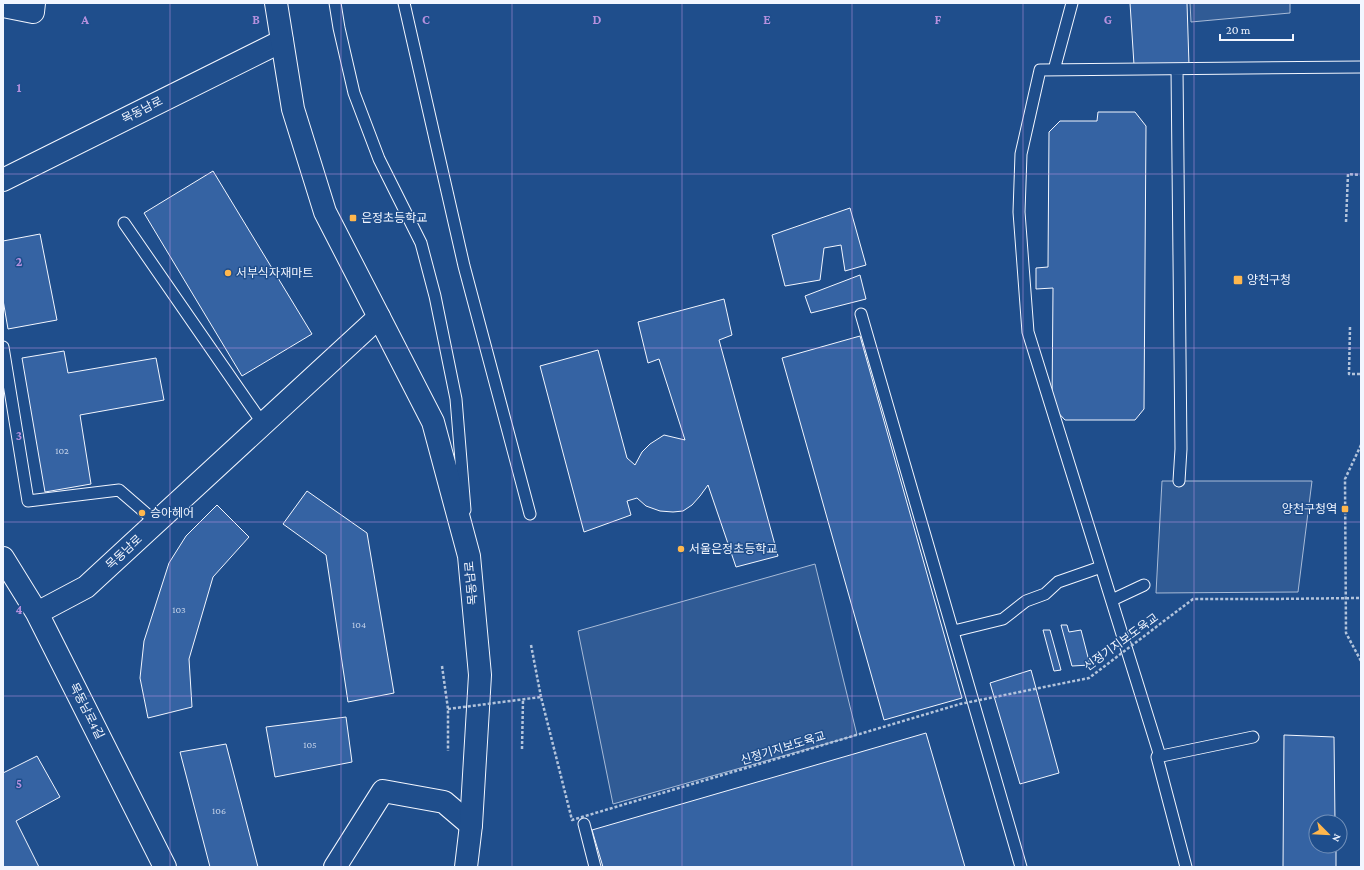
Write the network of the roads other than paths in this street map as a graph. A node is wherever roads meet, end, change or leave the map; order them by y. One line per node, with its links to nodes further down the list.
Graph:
1 (34, 3): 6 (street)
2 (276, 3): 7 (street, 목동남로)
3 (335, 3): 20 (lane)
4 (404, 3): 18 (lane)
5 (1072, 3): 10 (lane)
6 (3, 6)
7 (282, 41): 11 (street, 목동남로); 14 (street, 목동남로)
8 (1361, 67): 9 (lane)
9 (1177, 69): 10 (lane); 17 (lane)
10 (1054, 70): 22 (lane)
11 (3, 180)
12 (124, 223): 16 (lane)
13 (861, 314): 26 (lane)
14 (379, 317): 16 (street, 목동남로); 20 (street, 목동남로)
15 (3, 347): 19 (lane)
16 (263, 424): 19 (street, 목동남로)
17 (1180, 481)
18 (530, 514)
19 (156, 522): 25 (street, 목동남로)
20 (469, 556): 29 (street, 목동남로)
21 (3, 558): 25 (street, 목동남로4길)
22 (1101, 567): 24 (lane); 26 (lane)
23 (1144, 585): 24 (lane)
24 (1112, 600): 28 (lane)
25 (38, 613): 31 (street, 목동남로4길)
26 (954, 631): 35 (lane)
27 (1253, 737): 28 (lane)
28 (1158, 758): 36 (lane)
29 (471, 824): 32 (street); 33 (street, 목동남로)
30 (584, 824): 34 (lane)
31 (165, 867)
32 (335, 867)
33 (466, 867)
34 (594, 867)
35 (1021, 867)
36 (1186, 867)

